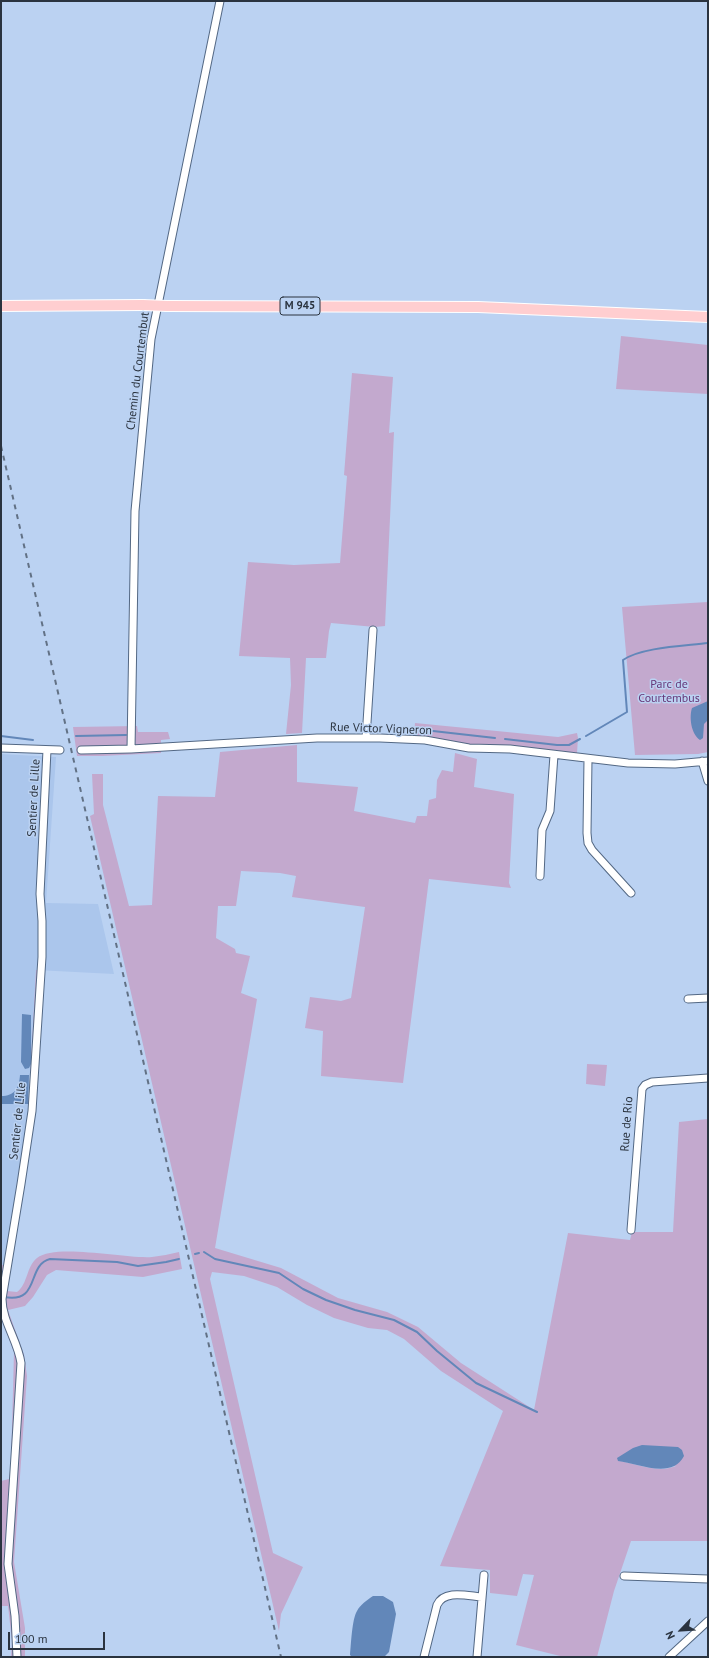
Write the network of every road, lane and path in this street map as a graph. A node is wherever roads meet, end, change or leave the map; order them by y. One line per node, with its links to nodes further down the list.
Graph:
1 (220, 1): 9 (street, Chemin du Courtembut)
2 (1, 306): 3 (main road, M 945, bridge)
3 (656, 316): 4 (main road, M 945); 5 (main road, M 945)
4 (708, 317)
5 (708, 322)
6 (373, 630): 7 (street)
7 (366, 738): 9 (street, Rue Victor Vigneron); 13 (street, Rue Victor Vigneron)
8 (1, 748): 10 (street)
9 (130, 749): 12 (street, Rue Victor Vigneron)
10 (47, 750): 11 (street); 28 (street, Sentier de Lille)
11 (60, 750)
12 (81, 750)
13 (554, 755): 14 (street, Rue Victor Vigneron); 17 (street)
14 (588, 759): 15 (street, Rue Victor Vigneron); 18 (street)
15 (705, 761): 16 (street, Rue Victor Vigneron)
16 (708, 781)
17 (540, 876)
18 (631, 893)
19 (708, 998): 20 (street)
20 (688, 999)
21 (708, 1078): 22 (street, Rue de Rio)
22 (631, 1230)
23 (484, 1576): 26 (street)
24 (624, 1576): 25 (street)
25 (708, 1579)
26 (482, 1597): 29 (street); 30 (street)
27 (708, 1621): 31 (street)
28 (17, 1657)
29 (424, 1657)
30 (477, 1657)
31 (669, 1657)

